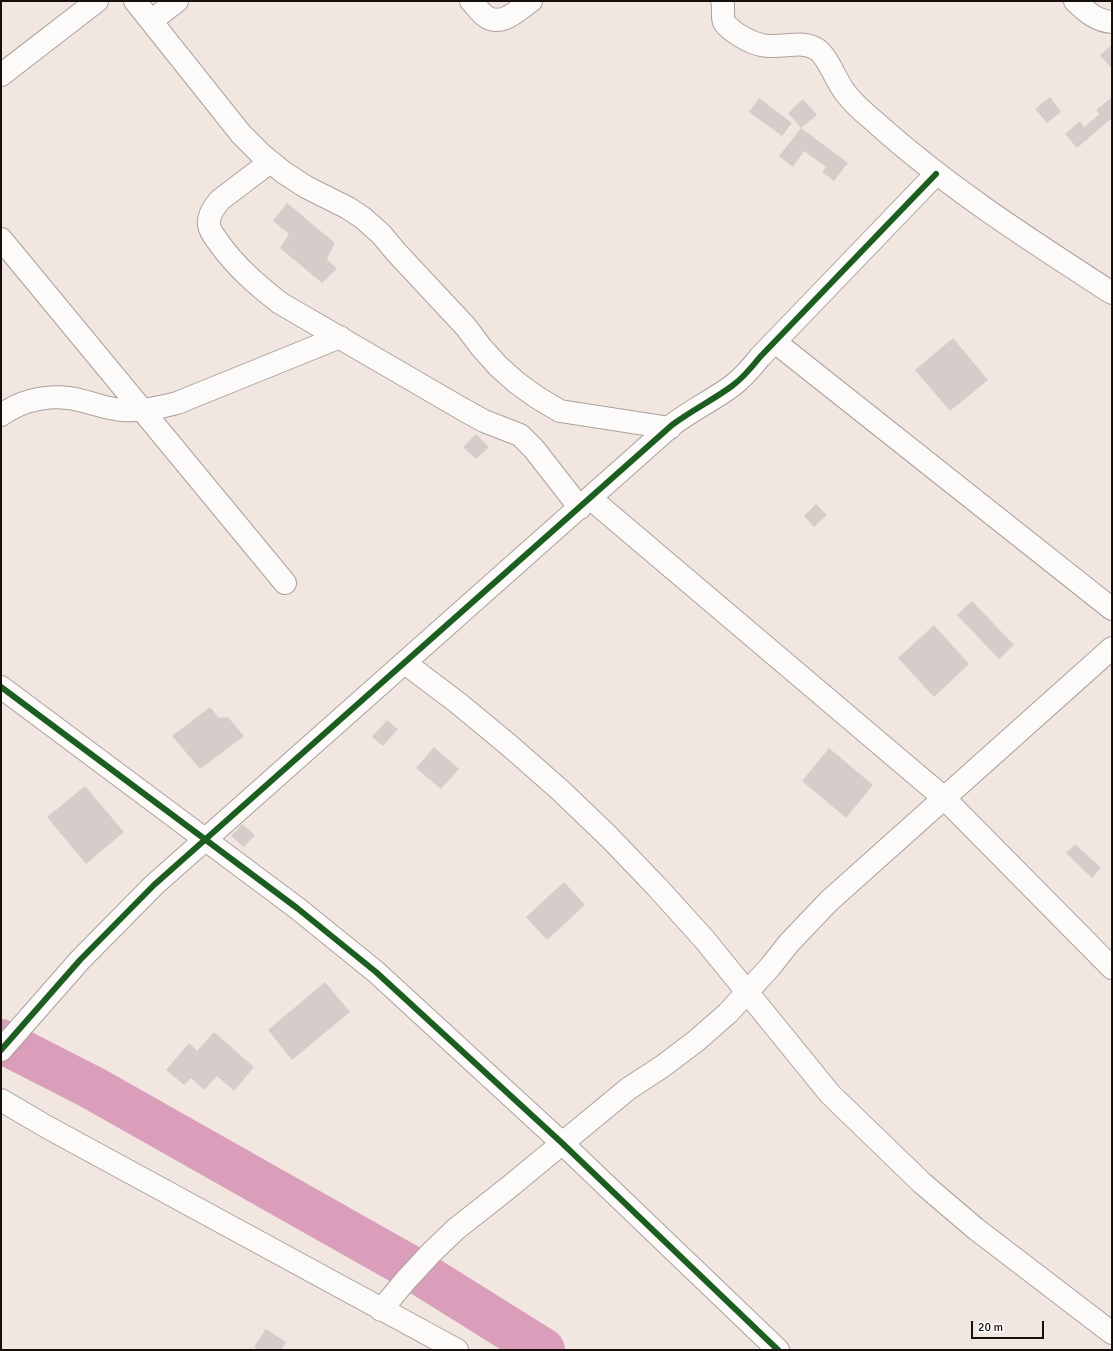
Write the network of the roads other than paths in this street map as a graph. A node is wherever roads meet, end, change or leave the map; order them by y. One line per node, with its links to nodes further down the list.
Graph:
1 (97, 1): 10 (street)
2 (135, 1): 8 (street)
3 (177, 1): 8 (street)
4 (472, 1): 5 (street)
5 (531, 1)
6 (722, 1): 12 (street)
7 (1075, 1): 9 (street)
8 (151, 21): 11 (street)
9 (1112, 22)
10 (1, 75)
11 (270, 162): 15 (street); 19 (street)
12 (936, 174): 14 (street); 16 (street)
13 (1, 238): 17 (street)
14 (1112, 294)
15 (340, 338): 17 (street); 20 (street)
16 (775, 342): 19 (street); 22 (street)
17 (144, 410): 18 (street); 21 (street)
18 (1, 415)
19 (670, 428): 20 (street)
20 (585, 503): 24 (street); 26 (street)
21 (285, 583)
22 (1112, 610)
23 (1112, 648): 26 (street)
24 (405, 663): 27 (street); 29 (street)
25 (1, 687): 27 (street)
26 (944, 798): 28 (street); 29 (street)
27 (205, 840): 30 (street); 32 (street)
28 (1112, 968)
29 (748, 992): 32 (street); 34 (street)
30 (1, 1050)
31 (1, 1100): 33 (street)
32 (562, 1143): 33 (street); 36 (street)
33 (381, 1310): 35 (street)
34 (1112, 1333)
35 (456, 1350)
36 (778, 1350)

